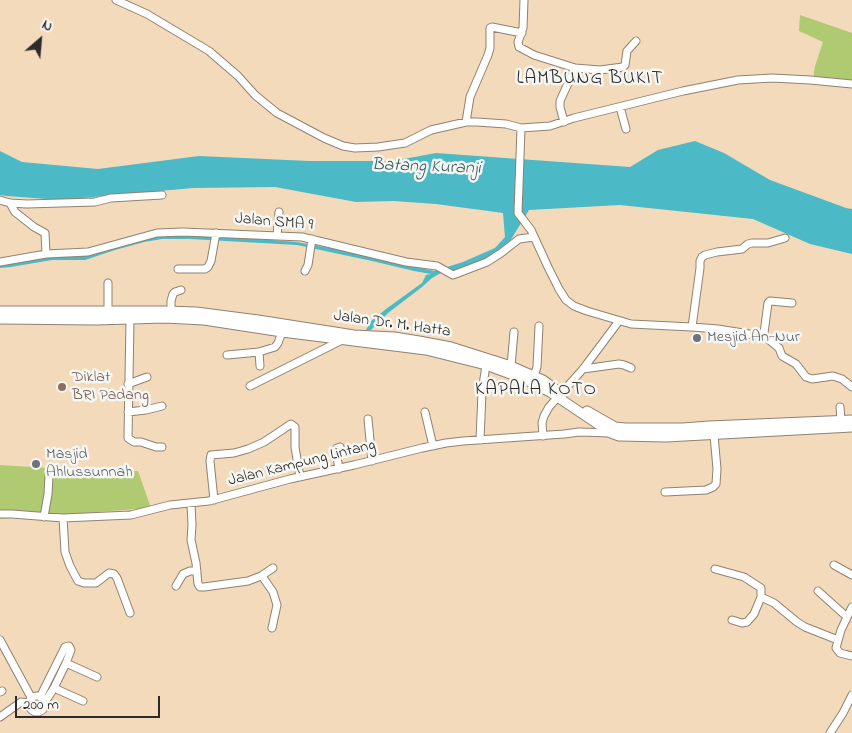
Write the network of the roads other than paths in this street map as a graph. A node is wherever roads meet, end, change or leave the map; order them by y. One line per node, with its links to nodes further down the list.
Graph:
1 (116, 0): 8 (street)
2 (524, 0): 3 (street)
3 (522, 32): 5 (street); 8 (street)
4 (636, 41): 5 (street)
5 (575, 68): 9 (street)
6 (852, 84): 7 (street)
7 (620, 107): 9 (street); 11 (street)
8 (466, 122): 10 (street)
9 (564, 122): 10 (street)
10 (521, 128): 18 (street)
11 (626, 129)
12 (162, 195): 14 (street)
13 (0, 200): 14 (street)
14 (10, 202): 21 (street)
15 (279, 212): 17 (street)
16 (216, 236): 17 (street, Jalan SMA 9); 21 (street, Jalan SMA 9); 23 (street)
17 (277, 236): 20 (street, Jalan SMA 9)
18 (534, 237): 20 (street, Jalan SMA 9); 33 (street)
19 (785, 238): 35 (street)
20 (311, 245): 24 (street)
21 (46, 254): 22 (street, Jalan SMA 9)
22 (0, 262)
23 (178, 269)
24 (305, 271)
25 (108, 283): 28 (street)
26 (182, 290): 30 (street)
27 (792, 303): 38 (street)
28 (108, 310): 29 (main road, Jalan Dr. M. Hatta); 30 (main road, Jalan Dr. M. Hatta)
29 (0, 311)
30 (167, 313): 32 (main road); 36 (main road, Jalan Dr. M. Hatta); 39 (main road, Jalan Dr. M. Hatta)
31 (0, 318): 32 (main road)
32 (130, 319): 49 (street)
33 (619, 321): 35 (street); 46 (street)
34 (539, 326): 47 (street)
35 (692, 327): 38 (street)
36 (282, 332): 39 (main road, Jalan Dr. M. Hatta); 40 (street)
37 (514, 332): 44 (street)
38 (763, 335): 51 (street)
39 (335, 337): 42 (main road, Jalan Dr. M. Hatta); 44 (main road, Jalan Dr. M. Hatta); 50 (street)
40 (259, 352): 41 (street); 43 (street)
41 (227, 356)
42 (486, 365): 52 (main road, Jalan Dr. M. Hatta); 65 (street)
43 (260, 366)
44 (511, 366): 47 (main road, Jalan Dr. M. Hatta)
45 (631, 368): 46 (street)
46 (583, 369): 52 (street)
47 (534, 376): 52 (main road, Jalan Dr. M. Hatta)
48 (147, 377): 49 (street)
49 (128, 384): 55 (street)
50 (250, 386)
51 (852, 387)
52 (560, 396): 62 (main road, Jalan Dr. M. Hatta); 64 (street)
53 (162, 406): 55 (street)
54 (840, 407): 58 (street)
55 (128, 412): 67 (street)
56 (425, 412): 66 (street)
57 (368, 419): 69 (street)
58 (841, 420): 59 (main road, Jalan Dr. M. Hatta); 61 (main road, Jalan Dr. M. Hatta)
59 (852, 420)
60 (852, 427): 61 (main road, Jalan Dr. M. Hatta)
61 (734, 429): 62 (main road, Jalan Dr. M. Hatta); 63 (main road, Jalan Dr. M. Hatta)
62 (613, 430): 63 (main road, Jalan Dr. M. Hatta); 64 (street, Jalan Kampung Lintang)
63 (714, 434): 73 (street)
64 (543, 436): 65 (street, Jalan Kampung Lintang)
65 (480, 440): 66 (street, Jalan Kampung Lintang)
66 (433, 446): 69 (street, Jalan Kampung Lintang)
67 (162, 447)
68 (340, 447): 70 (street)
69 (372, 461): 70 (street, Jalan Kampung Lintang)
70 (339, 469): 72 (street, Jalan Kampung Lintang)
71 (49, 476): 77 (street)
72 (300, 477): 74 (street, Jalan Kampung Lintang); 74 (street)
73 (665, 492)
74 (214, 500): 75 (street, Jalan Kampung Lintang)
75 (191, 504): 78 (street, Jalan Kampung Lintang); 82 (street)
76 (0, 514): 77 (street, Jalan Kampung Lintang)
77 (44, 518): 78 (street, Jalan Kampung Lintang)
78 (63, 518): 89 (street)
79 (834, 564): 83 (street)
80 (273, 568): 84 (street)
81 (715, 569): 87 (street)
82 (197, 571): 84 (street); 85 (street)
83 (852, 575)
84 (262, 576): 92 (street)
85 (176, 586)
86 (818, 591): 90 (street)
87 (761, 596): 91 (street); 94 (street)
88 (852, 607): 90 (street)
89 (130, 613)
90 (847, 617): 94 (street)
91 (732, 620)
92 (272, 628)
93 (0, 640): 100 (street)
94 (838, 640): 95 (street)
95 (852, 656)
96 (66, 663): 97 (street); 98 (street); 100 (street)
97 (97, 677)
98 (54, 688): 100 (street); 101 (street)
99 (852, 695): 102 (street)
100 (37, 700): 103 (street)
101 (83, 701)
102 (851, 704): 104 (street)
103 (0, 717)
104 (830, 733)

